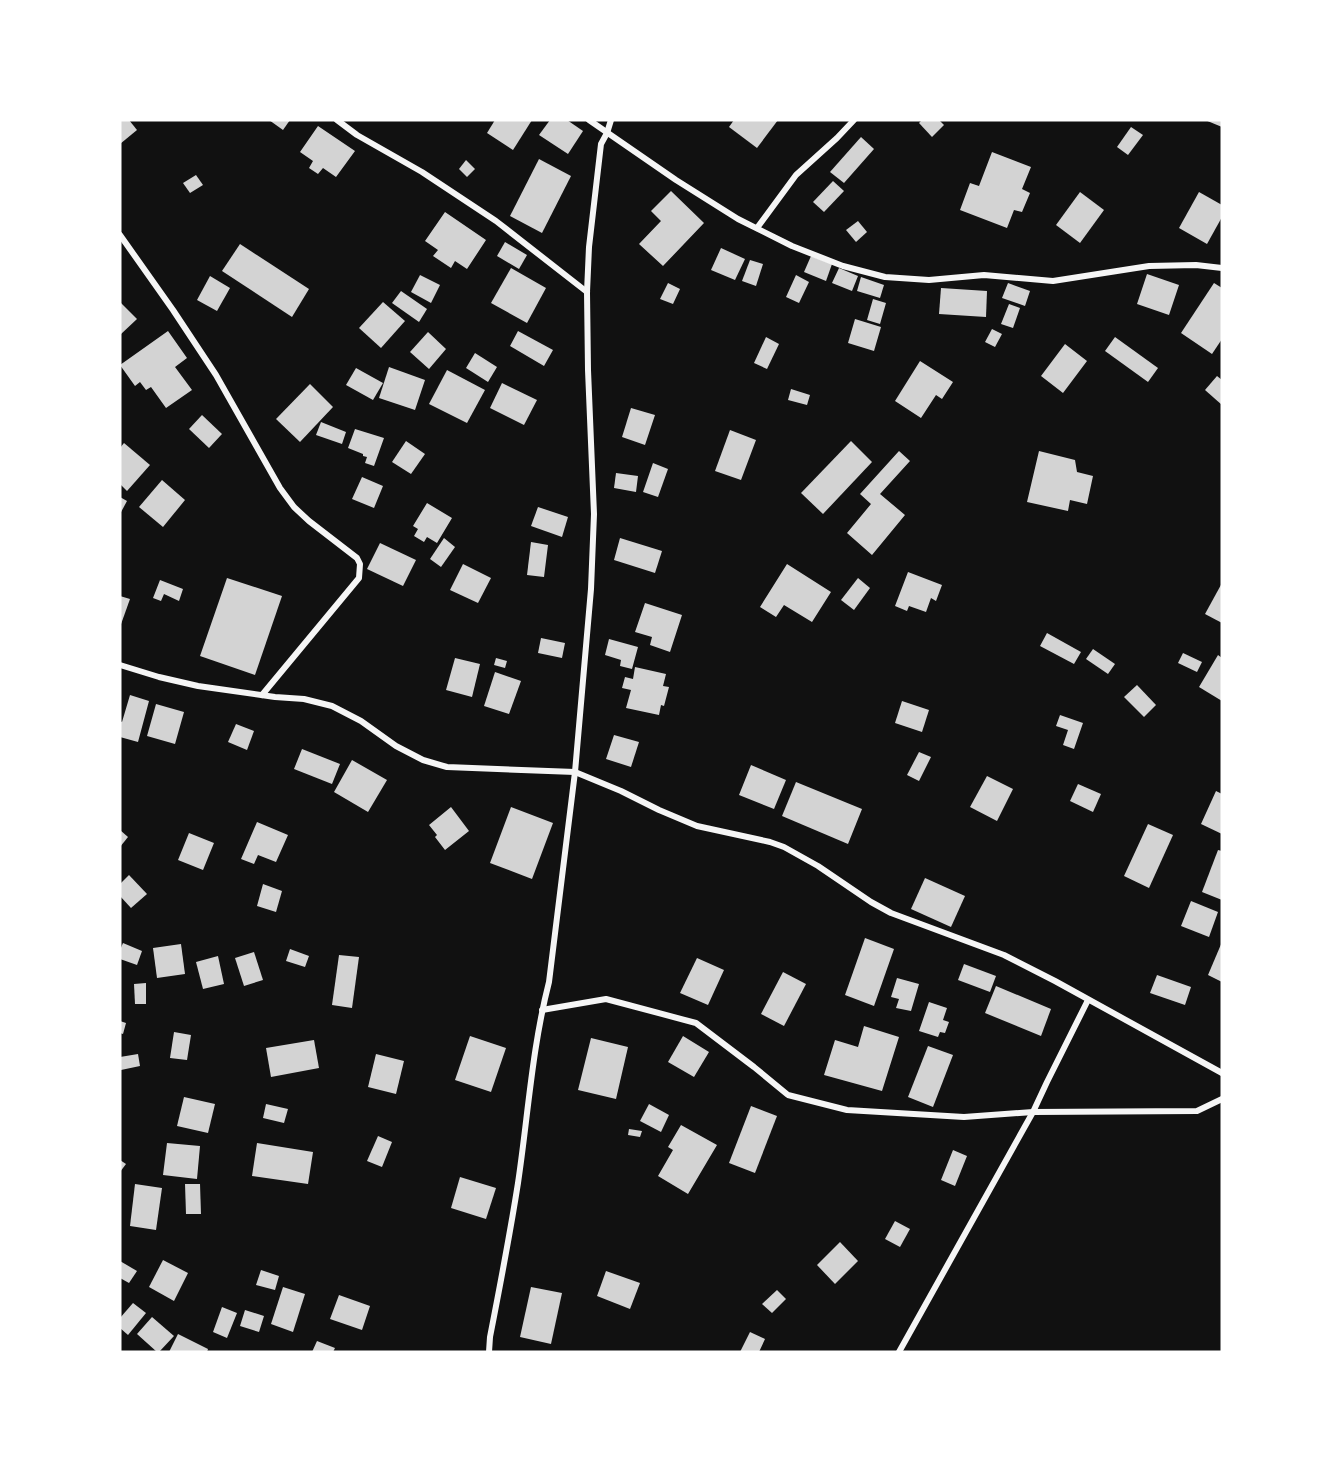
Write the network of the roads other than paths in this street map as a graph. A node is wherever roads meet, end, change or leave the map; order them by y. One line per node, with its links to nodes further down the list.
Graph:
1 (337, 120): 9 (street)
2 (589, 120): 5 (street)
3 (611, 120): 5 (street)
4 (854, 120): 6 (street)
5 (607, 133): 6 (street); 9 (street)
6 (757, 228): 8 (street)
7 (120, 235): 11 (street)
8 (1222, 268)
9 (587, 291): 12 (street)
10 (120, 665): 11 (street)
11 (262, 695): 12 (street)
12 (575, 772): 13 (street); 14 (street)
13 (1088, 1000): 15 (street); 17 (street)
14 (542, 1010): 17 (street); 18 (street)
15 (1222, 1072)
16 (1222, 1099): 17 (street)
17 (1033, 1112): 19 (street)
18 (489, 1352)
19 (899, 1352)

